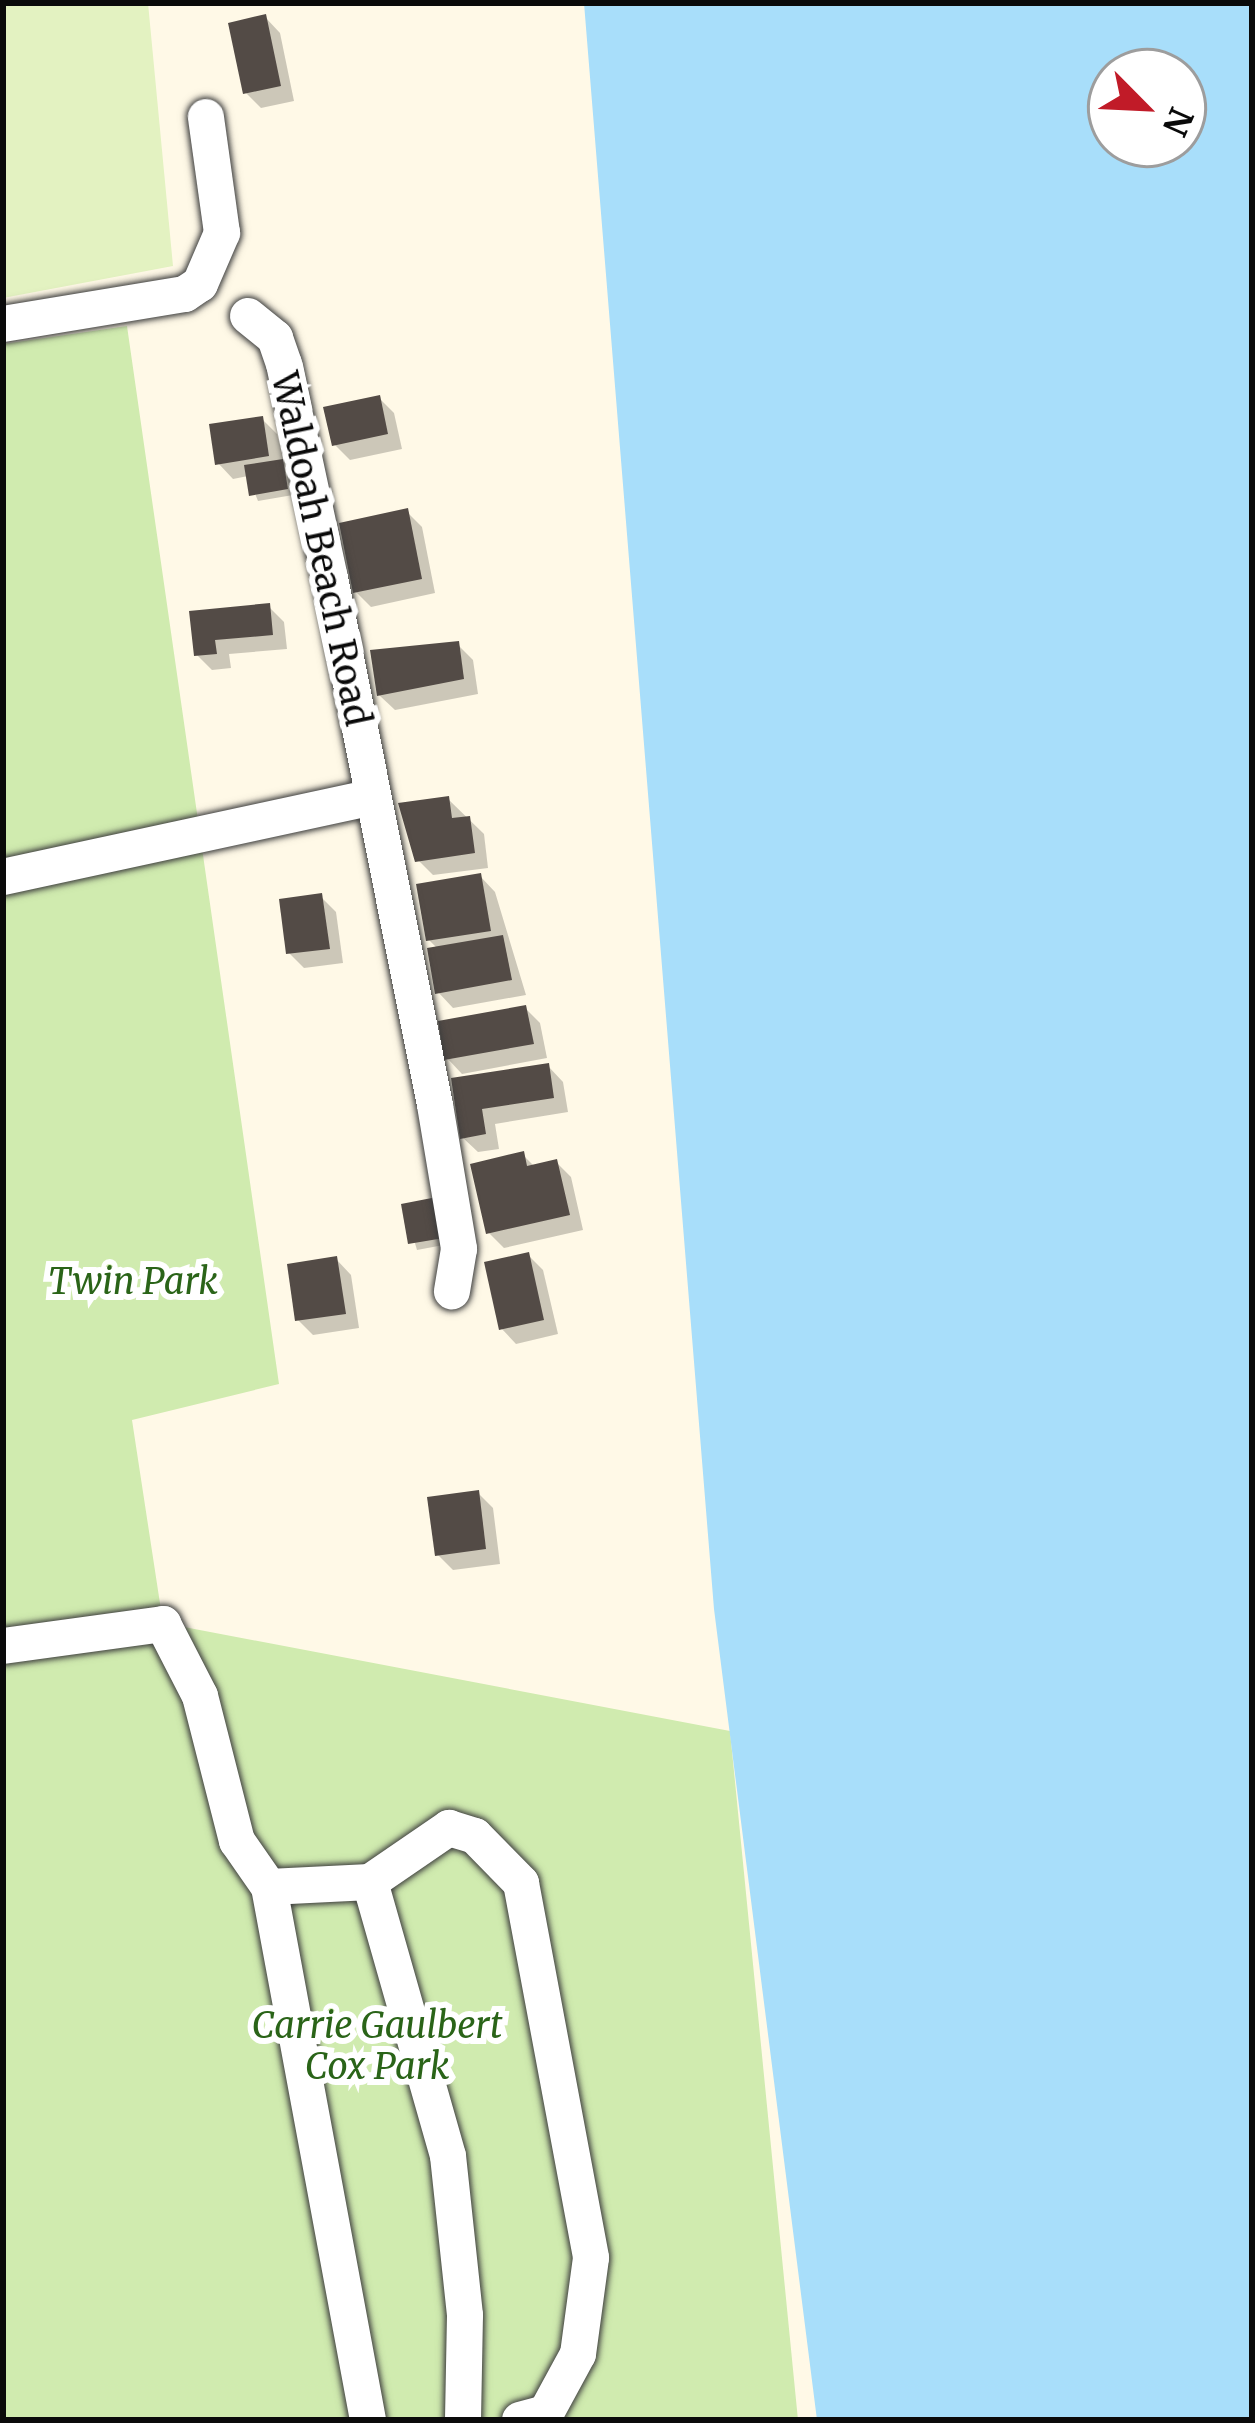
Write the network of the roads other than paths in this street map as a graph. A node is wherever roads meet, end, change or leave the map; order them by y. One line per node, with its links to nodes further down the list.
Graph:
1 (206, 117): 3 (street)
2 (248, 316): 4 (street, Waldoah Beach Road)
3 (3, 324)
4 (372, 797): 5 (street); 6 (street, Waldoah Beach Road)
5 (3, 877)
6 (452, 1291)
7 (3, 1646): 9 (street)
8 (370, 1882): 9 (street); 11 (street); 12 (street)
9 (269, 1887): 10 (street)
10 (368, 2420)
11 (463, 2420)
12 (520, 2420)

